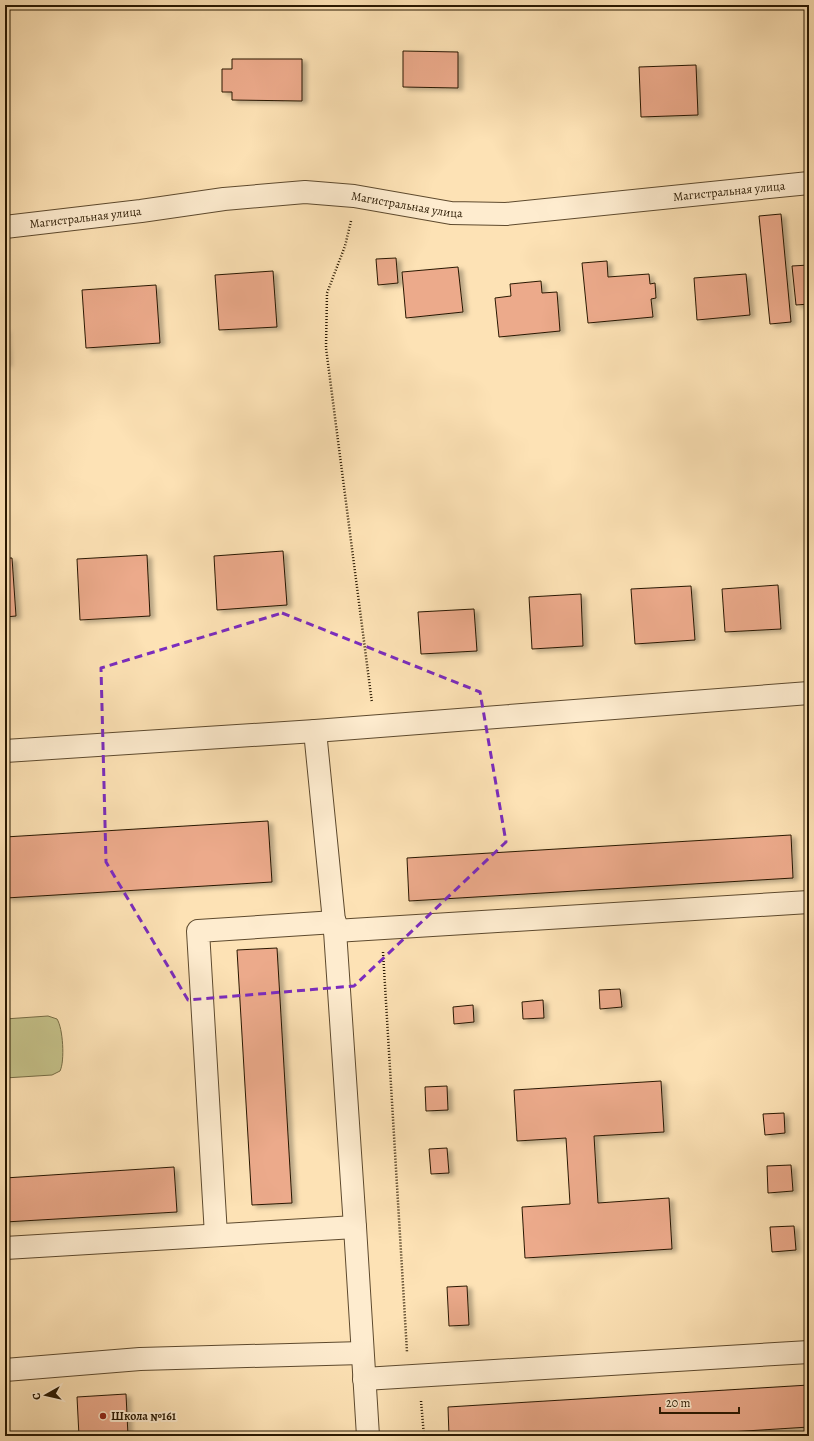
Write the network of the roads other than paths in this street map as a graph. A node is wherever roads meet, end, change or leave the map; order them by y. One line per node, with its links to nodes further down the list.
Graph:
1 (809, 183): 2 (street, Магистральная улица)
2 (5, 227)
3 (809, 693): 4 (street)
4 (315, 731): 5 (street); 7 (street)
5 (5, 751)
6 (809, 902): 7 (street)
7 (335, 926): 8 (street); 9 (street)
8 (355, 1227): 9 (street); 12 (street)
9 (216, 1235): 10 (street)
10 (5, 1248)
11 (809, 1352): 14 (street)
12 (362, 1353): 13 (street); 14 (street)
13 (5, 1370)
14 (364, 1379): 15 (street)
15 (368, 1436)

